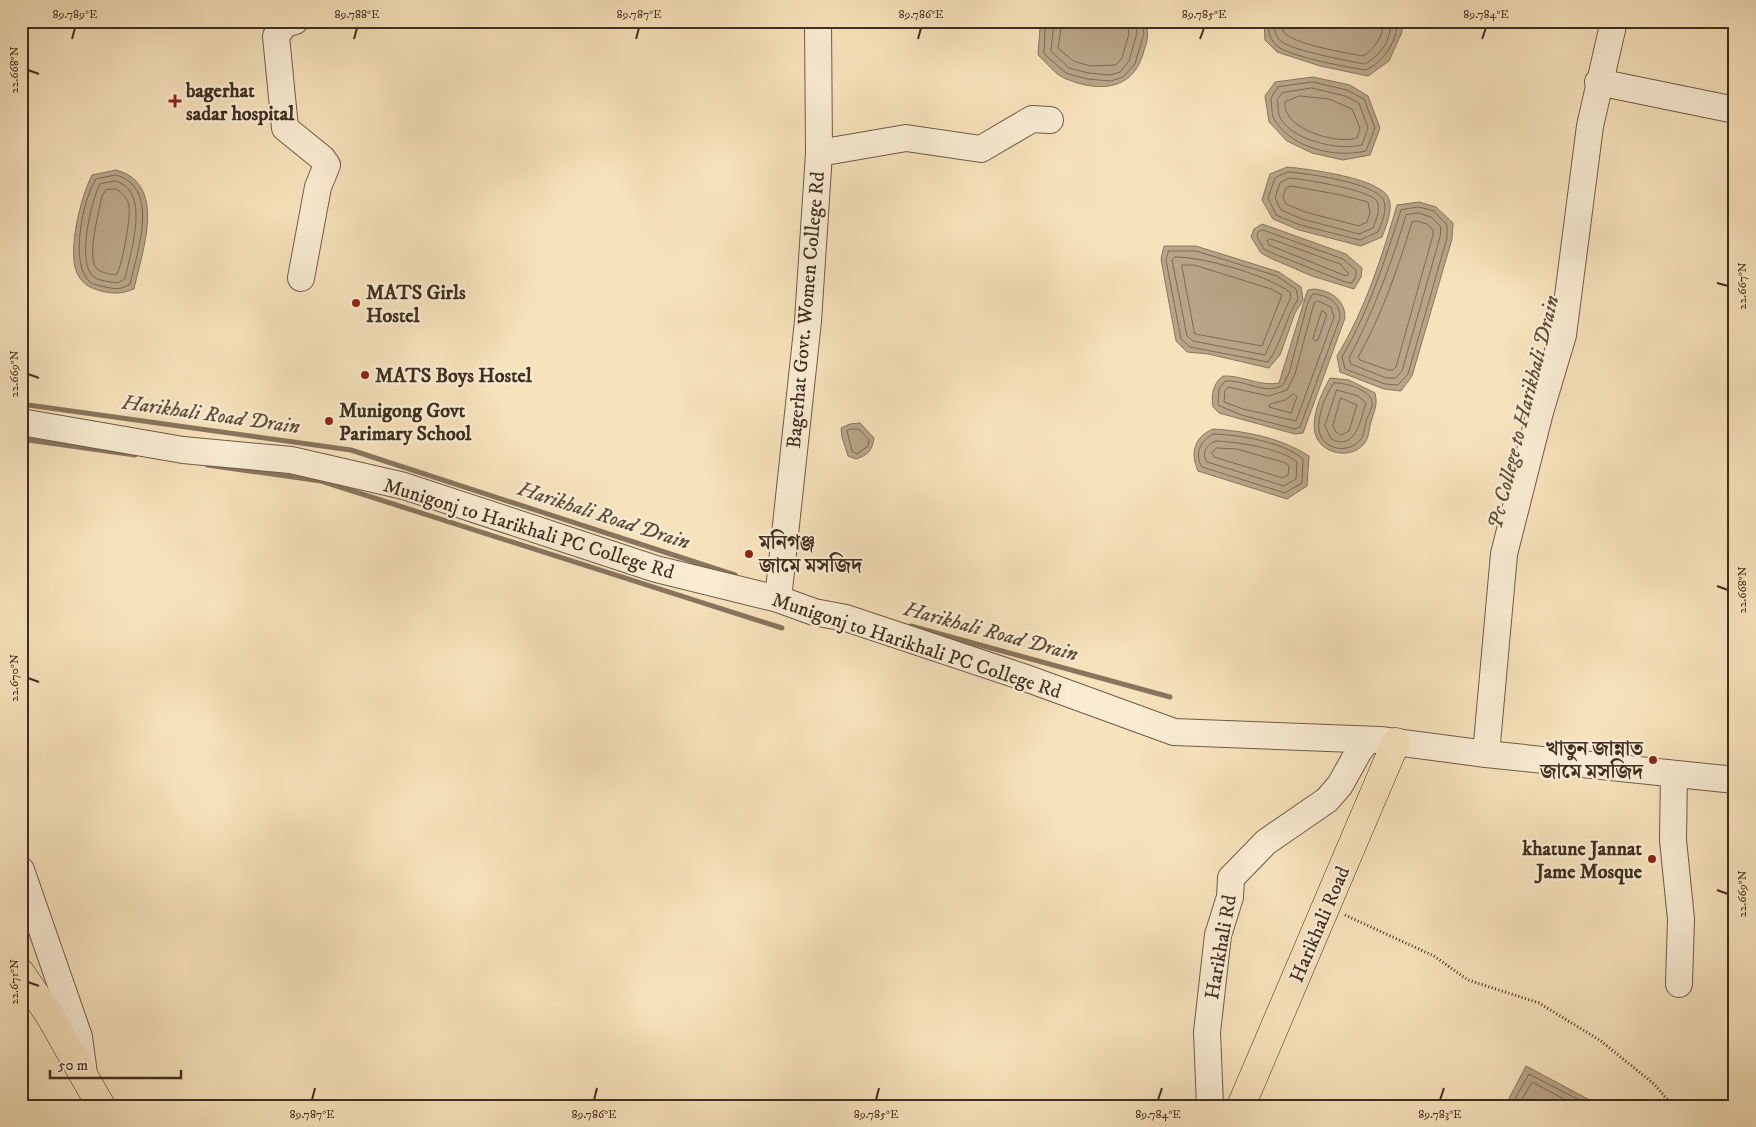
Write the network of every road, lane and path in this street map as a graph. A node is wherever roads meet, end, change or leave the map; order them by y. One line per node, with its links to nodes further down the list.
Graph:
1 (295, 21): 8 (street)
2 (818, 21): 7 (street, Bagerhat Govt. Women College Rd)
3 (1614, 21): 4 (street)
4 (1598, 82): 5 (street); 12 (street)
5 (1735, 110)
6 (1050, 120): 7 (street)
7 (819, 153): 10 (street, Bagerhat Govt. Women College Rd)
8 (301, 278)
9 (21, 422): 10 (street, Munigonj to Harikhali PC College Rd)
10 (778, 599): 11 (street, Munigonj to Harikhali PC College Rd)
11 (1388, 741): 12 (street, Munigonj to Harikhali PC College Rd); 16 (main road, Harikhali Road); 21 (street, Harikhali Rd)
12 (1486, 754): 13 (street, Munigonj to Harikhali PC College Rd)
13 (1674, 774): 14 (street, Munigonj to Harikhali PC College Rd); 18 (street)
14 (1735, 780)
15 (21, 870): 19 (street)
16 (1327, 906): 22 (main road, Harikhali Road); 23 (path)
17 (21, 973): 19 (main road)
18 (1679, 984)
19 (84, 1074): 20 (main road)
20 (101, 1106)
21 (1210, 1106)
22 (1241, 1106)
23 (1673, 1106)

